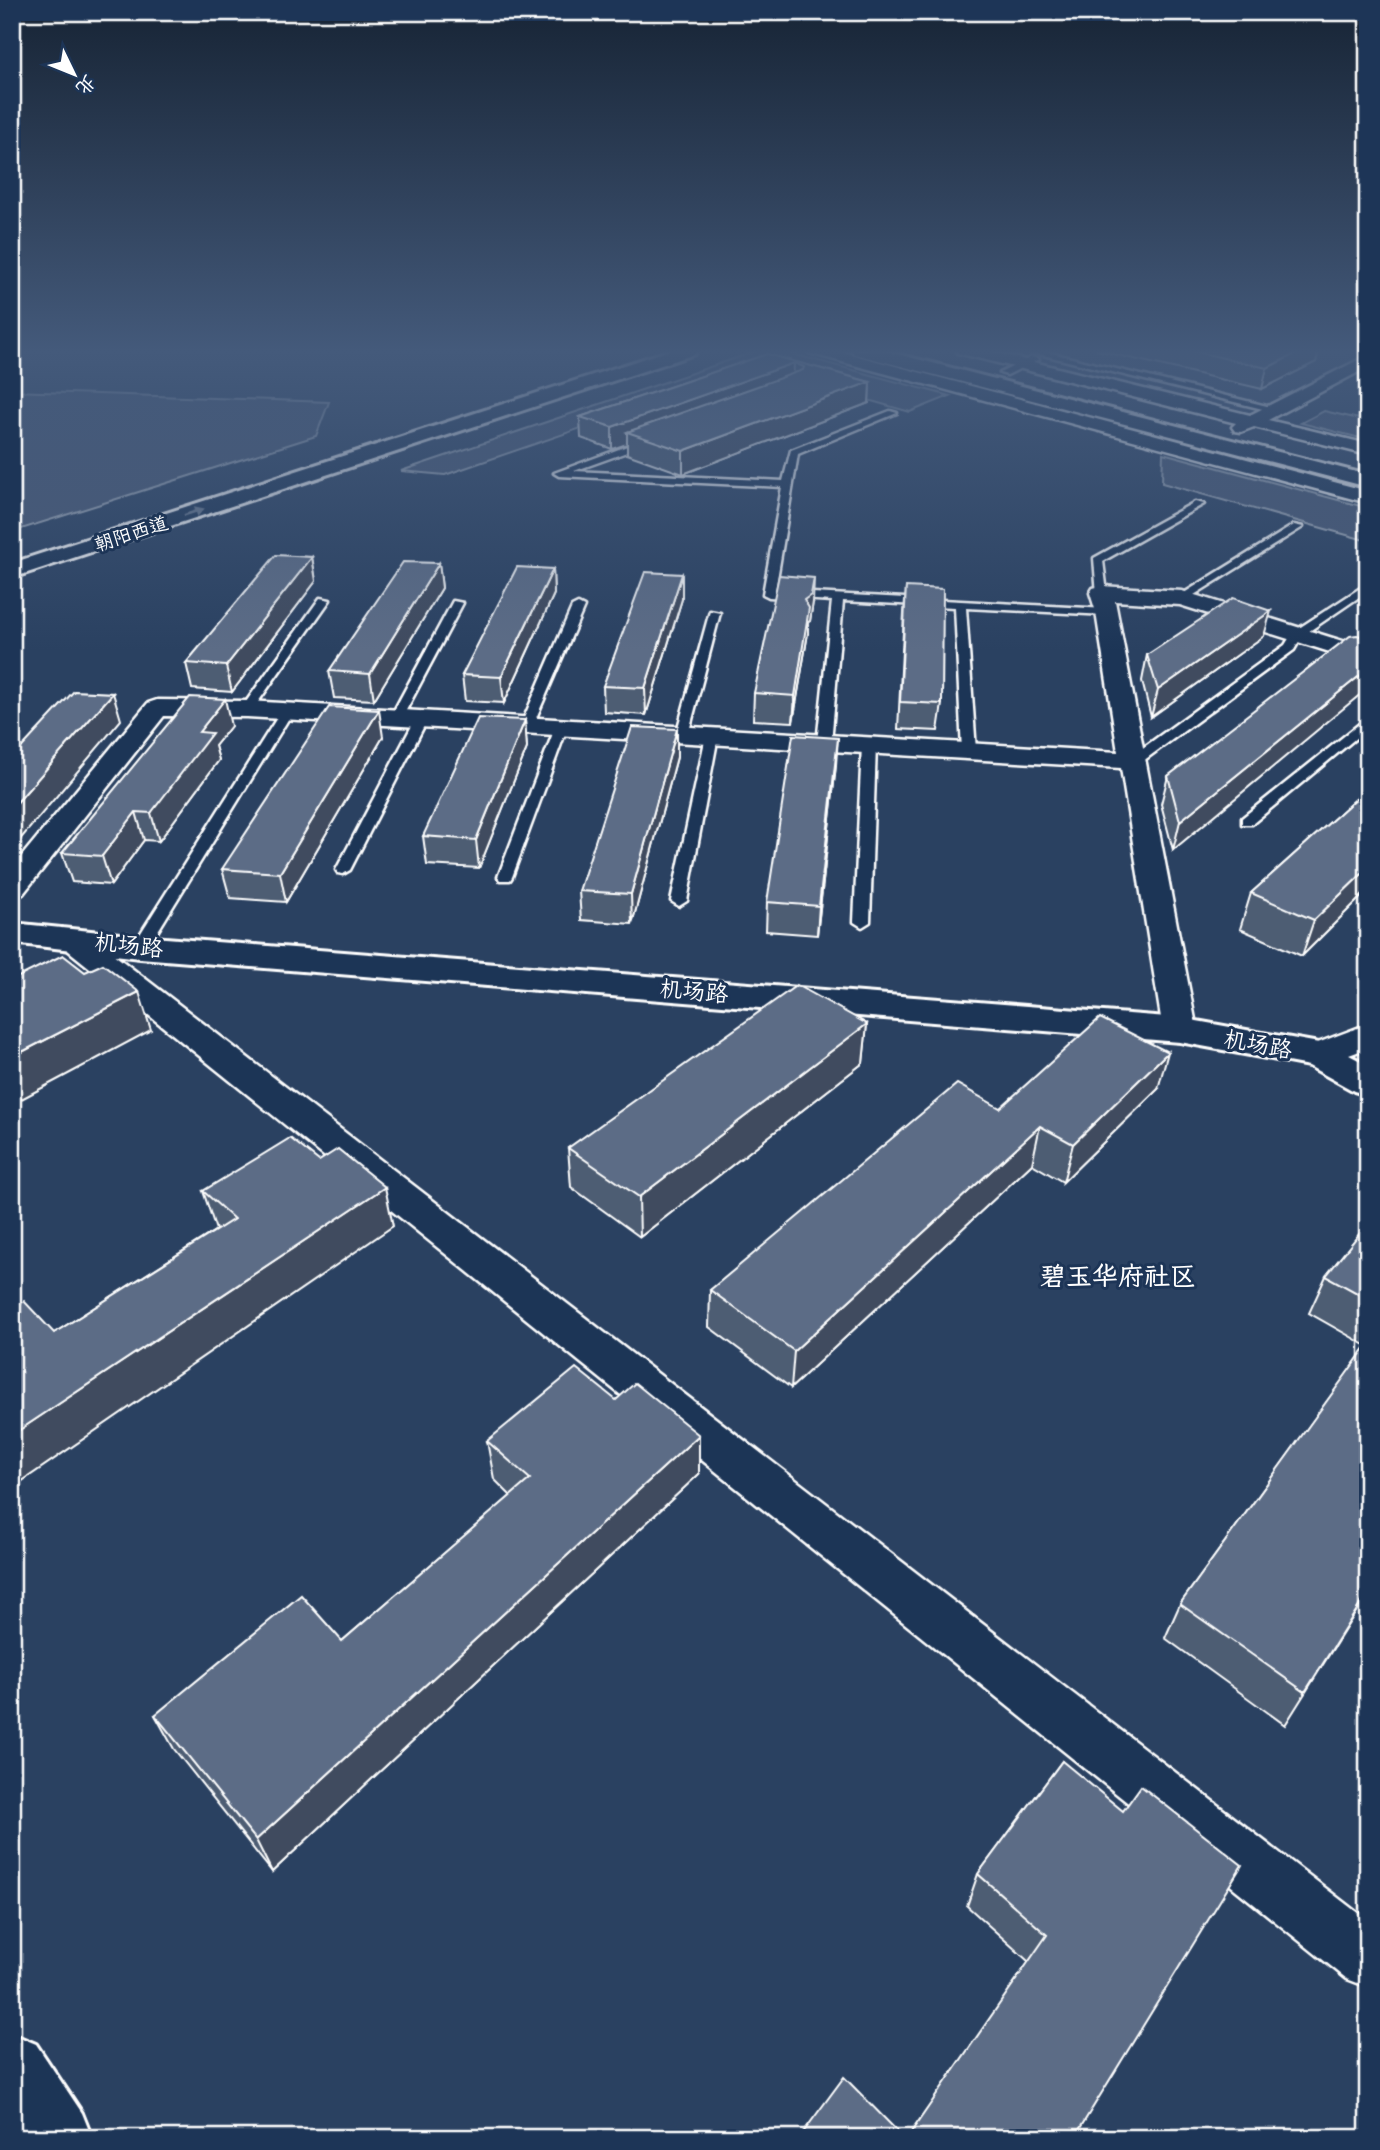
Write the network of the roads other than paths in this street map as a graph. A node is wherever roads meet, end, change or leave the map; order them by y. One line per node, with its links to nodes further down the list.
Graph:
1 (328, 450): 14 (main road, 朝阳西道)
2 (384, 450): 15 (main road, 朝阳西道, one-way to 2)
3 (622, 450): 10 (lane)
4 (798, 450): 10 (lane)
5 (1191, 450): 11 (street)
6 (1248, 450): 9 (main road)
7 (1323, 450): 8 (main road)
8 (1368, 464)
9 (1368, 481)
10 (787, 484): 17 (lane)
11 (1368, 497)
12 (1199, 504): 20 (lane)
13 (1298, 527): 18 (lane)
14 (12, 550)
15 (12, 571)
16 (1368, 586): 25 (lane)
17 (838, 597): 22 (lane); 35 (lane)
18 (1182, 598): 20 (street); 25 (street)
19 (324, 600): 27 (lane)
20 (1104, 602): 22 (lane); 38 (street)
21 (457, 603): 29 (lane)
22 (960, 604): 37 (lane)
23 (578, 607): 31 (lane)
24 (713, 613): 33 (lane)
25 (1297, 634): 26 (street); 38 (lane)
26 (1368, 657)
27 (247, 709): 28 (street); 42 (street)
28 (286, 713): 29 (street); 47 (lane)
29 (409, 719): 31 (street); 40 (lane)
30 (1368, 721): 39 (lane)
31 (527, 725): 32 (street)
32 (561, 727): 33 (street); 41 (lane)
33 (682, 734): 34 (street)
34 (712, 736): 35 (street); 43 (lane)
35 (824, 743): 36 (street)
36 (869, 745): 37 (street); 44 (lane)
37 (969, 751): 38 (street)
38 (1134, 761): 48 (street)
39 (1247, 821)
40 (343, 870)
41 (505, 877)
42 (12, 888)
43 (679, 901)
44 (862, 922)
45 (12, 933): 46 (main road, 机场路)
46 (75, 940): 47 (main road, 机场路); 52 (street)
47 (140, 947): 48 (main road, 机场路)
48 (1180, 1030): 50 (main road, 机场路)
49 (1368, 1035): 50 (street)
50 (1319, 1055): 51 (main road, 机场路)
51 (1368, 1082)
52 (1368, 1958)
53 (12, 2068): 54 (main road)
54 (57, 2138)

